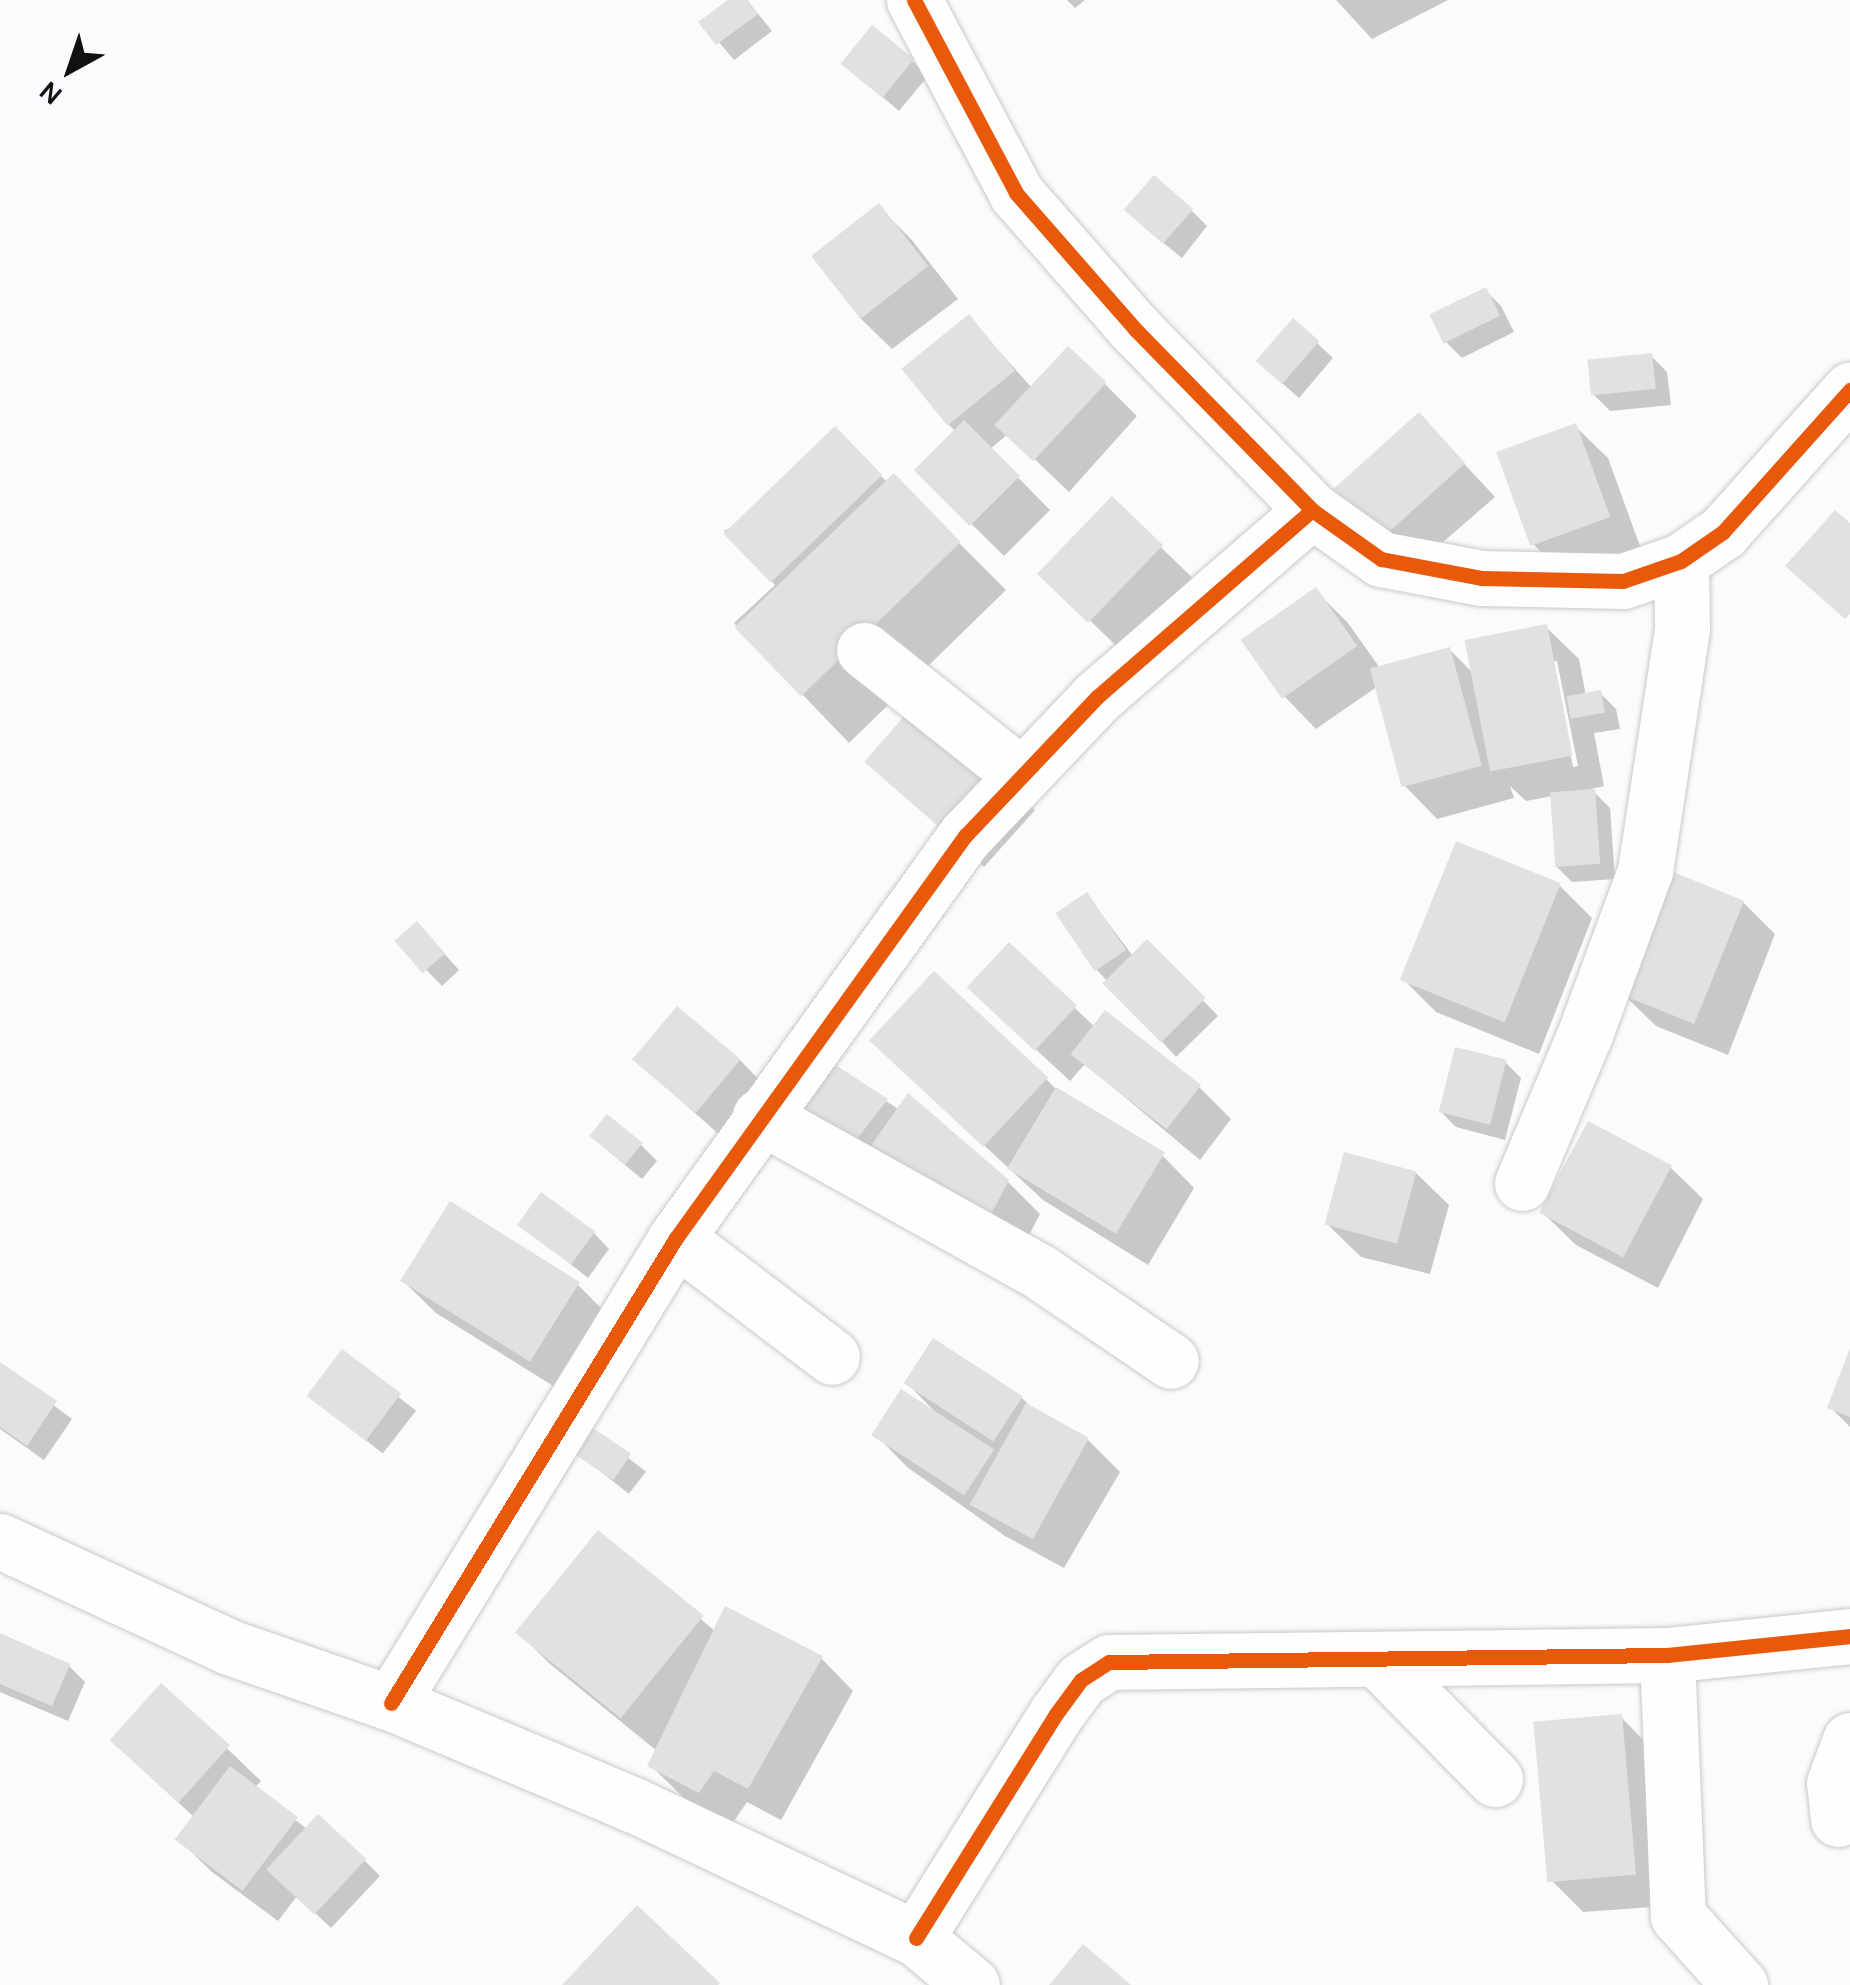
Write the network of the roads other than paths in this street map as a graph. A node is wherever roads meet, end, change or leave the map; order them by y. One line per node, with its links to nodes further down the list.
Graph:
1 (914, 0): 3 (street)
2 (1850, 390): 4 (street)
3 (1312, 510): 4 (street); 6 (street)
4 (1681, 561): 8 (street)
5 (864, 650): 6 (street)
6 (1020, 774): 7 (street)
7 (760, 1116): 9 (street); 11 (street)
8 (1522, 1183)
9 (676, 1238): 10 (street); 16 (street)
10 (832, 1358)
11 (1171, 1361)
12 (0, 1540): 16 (street)
13 (1850, 1636): 14 (street)
14 (1667, 1655): 15 (street); 22 (street)
15 (1378, 1660): 18 (street); 20 (street)
16 (391, 1703): 20 (street)
17 (1850, 1740): 19 (street)
18 (1496, 1779)
19 (1838, 1819)
20 (916, 1938): 21 (street)
21 (972, 1985)
22 (1740, 1985)

